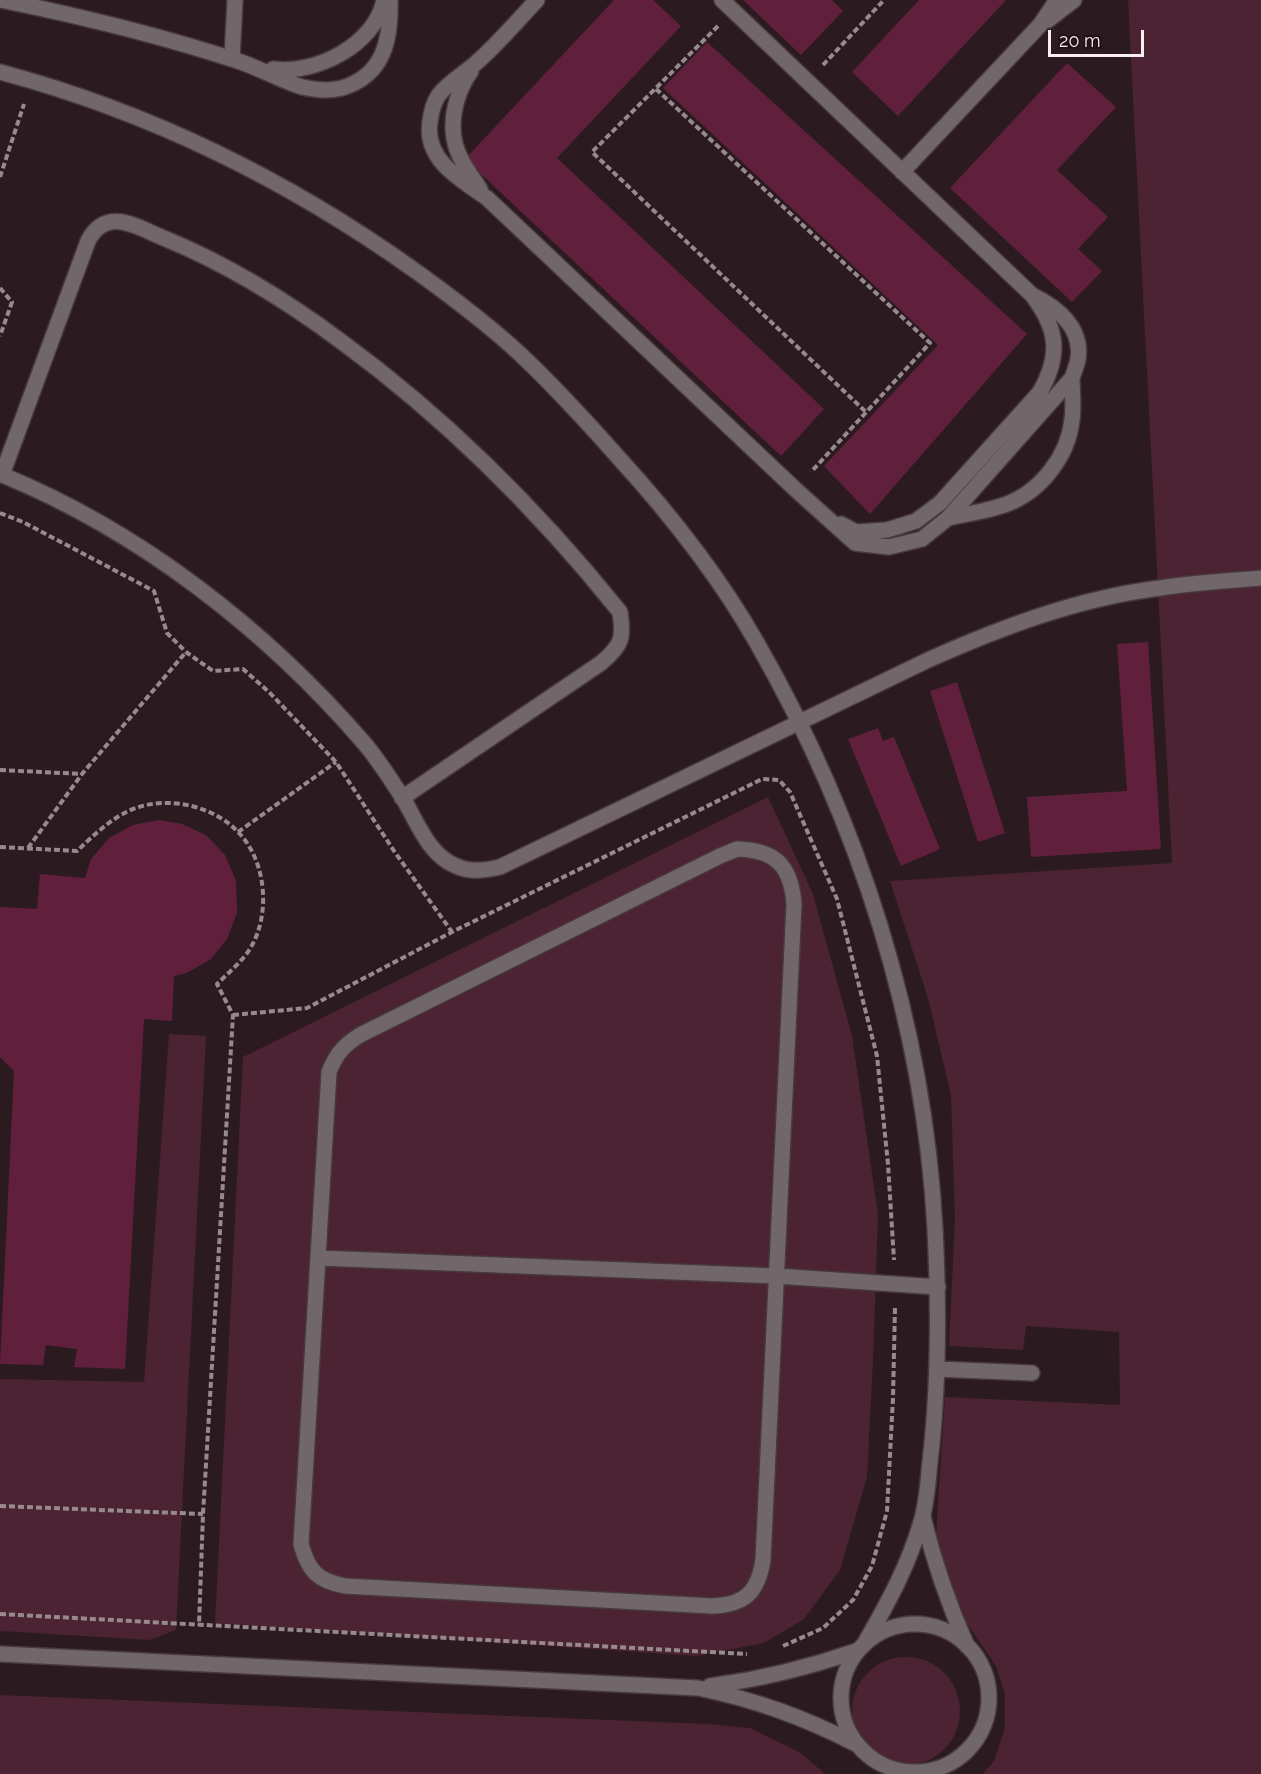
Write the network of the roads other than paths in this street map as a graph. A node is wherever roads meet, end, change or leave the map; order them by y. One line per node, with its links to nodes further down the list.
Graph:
1 (1, 0): 10 (street)
2 (235, 0): 10 (street)
3 (384, 0): 12 (street)
4 (390, 0): 12 (street)
5 (537, 0): 11 (street)
6 (1058, 0): 9 (street)
7 (1074, 0): 9 (street)
8 (728, 5): 14 (street)
9 (1040, 25): 14 (street)
10 (232, 59): 12 (street)
11 (476, 63): 15 (street); 15 (street)
12 (258, 67)
13 (0, 72): 24 (street)
14 (902, 172): 16 (street)
15 (487, 198): 21 (street)
16 (1032, 295): 17 (street); 18 (street)
17 (1072, 378): 19 (street); 22 (street)
18 (993, 444): 19 (street); 21 (street)
19 (1005, 455): 22 (street)
20 (1, 474): 25 (street); 25 (street)
21 (825, 516): 22 (street)
22 (948, 518)
23 (1261, 578): 24 (street)
24 (800, 722): 25 (street); 28 (street)
25 (402, 798)
26 (319, 1257): 27 (street); 27 (street); 27 (street)
27 (776, 1276): 28 (street)
28 (938, 1287): 29 (street)
29 (937, 1369): 30 (street); 31 (street)
30 (1032, 1373)
31 (923, 1517): 32 (street); 33 (street)
32 (862, 1646): 33 (street); 35 (street); 36 (street)
33 (967, 1646): 36 (street)
34 (0, 1654): 35 (street)
35 (698, 1688): 36 (street)
36 (856, 1744)

